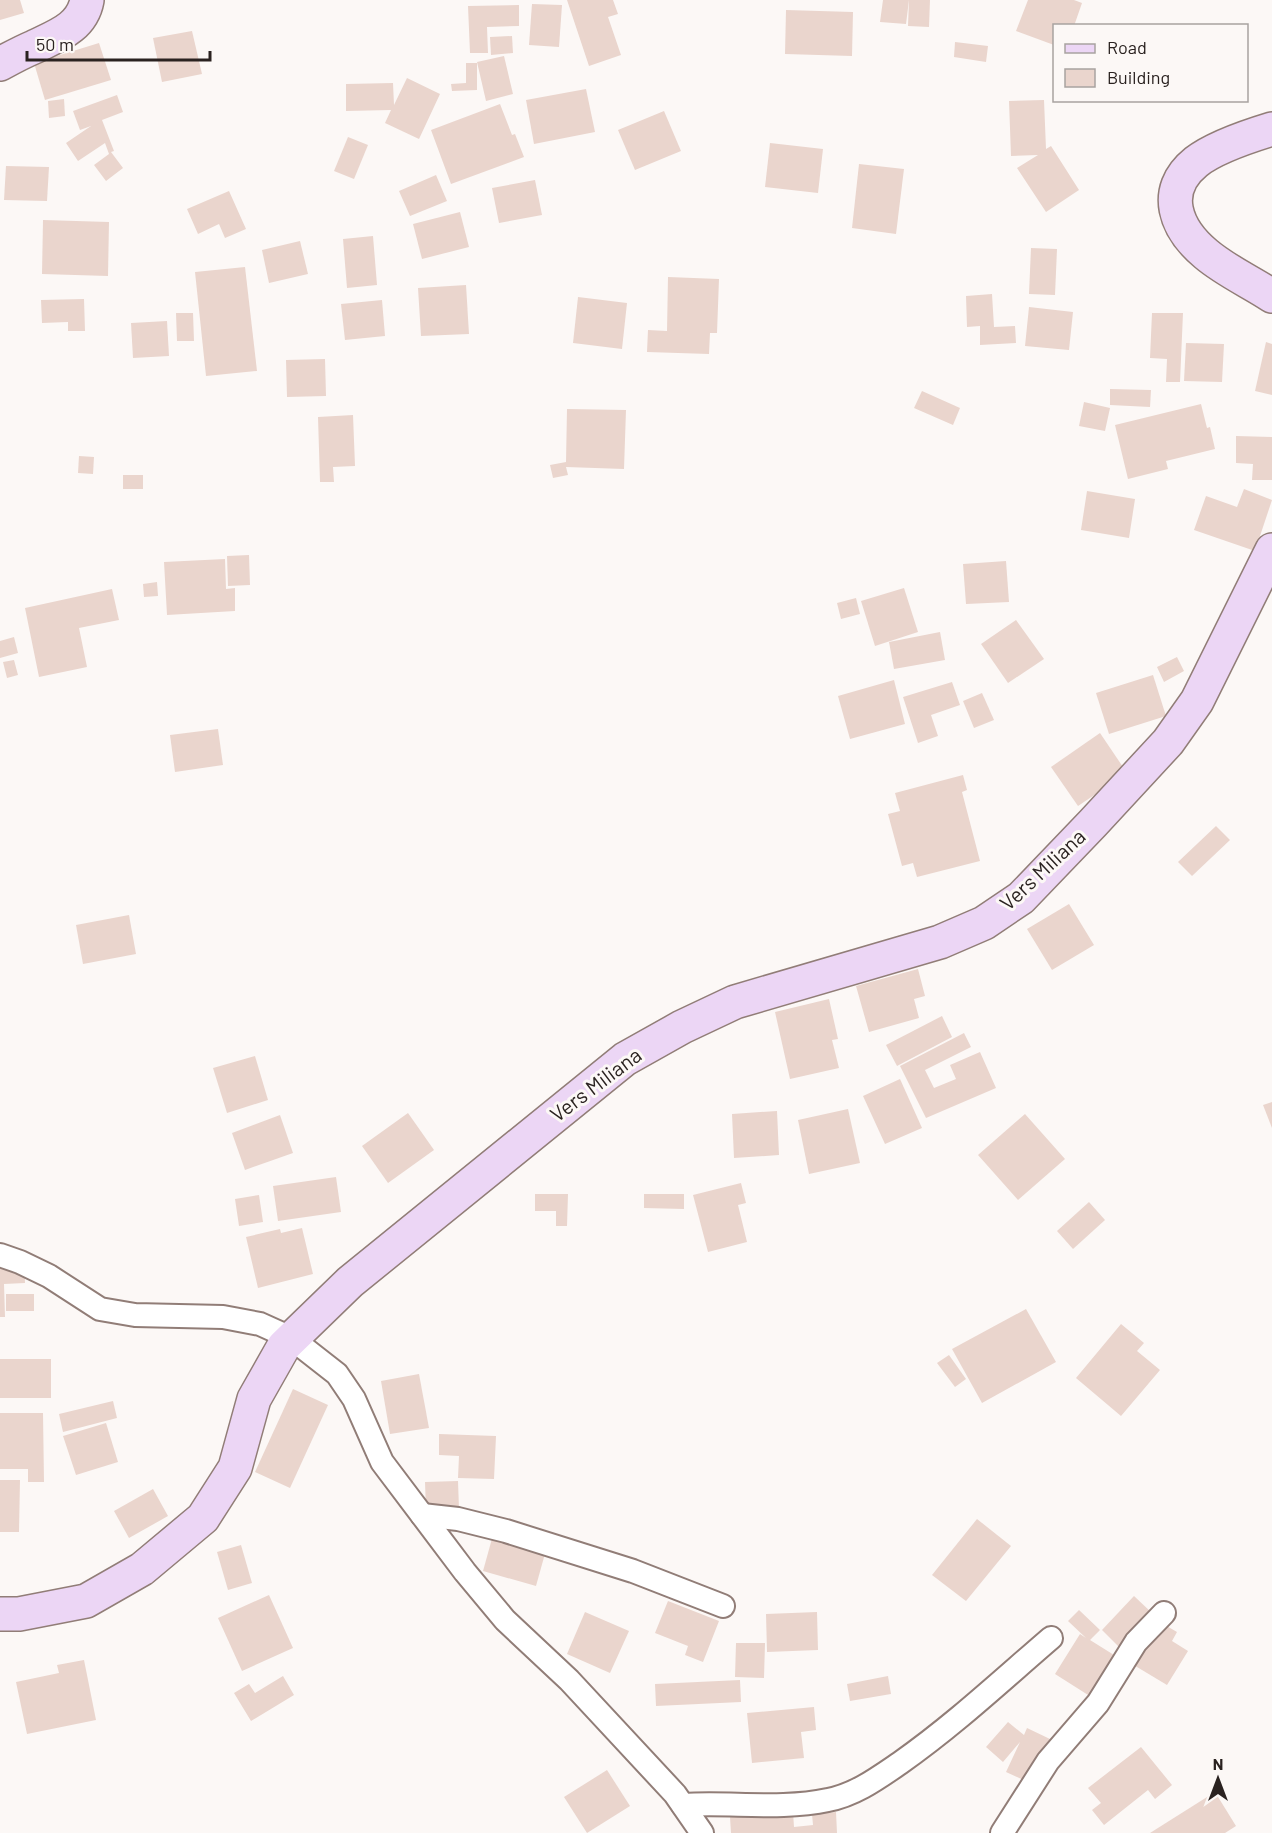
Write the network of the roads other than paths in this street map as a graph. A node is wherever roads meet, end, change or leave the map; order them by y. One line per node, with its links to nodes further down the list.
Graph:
1 (87, 0): 2 (main road)
2 (0, 64)
3 (1272, 129): 4 (main road)
4 (1272, 296)
5 (1272, 550): 7 (main road, Vers Miliana)
6 (0, 1255): 7 (street)
7 (291, 1338): 8 (street); 11 (main road, Vers Miliana)
8 (422, 1515): 9 (street); 13 (street)
9 (723, 1606)
10 (1164, 1613): 15 (street)
11 (0, 1614)
12 (1051, 1638): 13 (street)
13 (683, 1805): 14 (street)
14 (702, 1833)
15 (1002, 1833)

